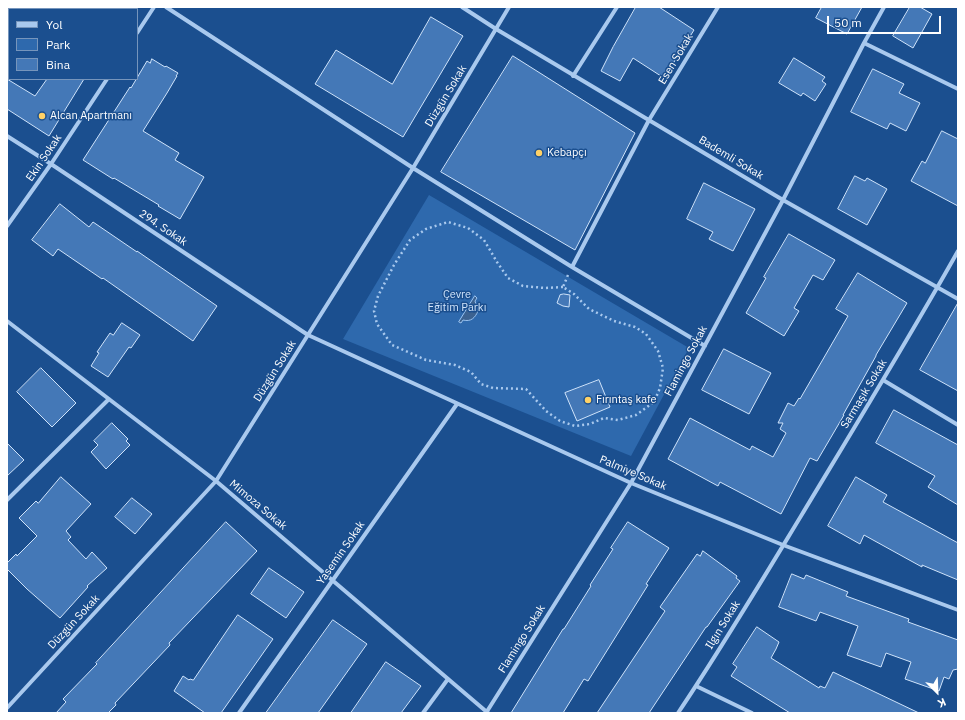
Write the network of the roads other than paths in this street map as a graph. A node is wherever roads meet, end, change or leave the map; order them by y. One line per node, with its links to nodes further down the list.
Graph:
1 (154, 7): 9 (street)
2 (166, 7): 17 (street)
3 (462, 7): 8 (street, Bademli Sokak)
4 (509, 7): 8 (street, Düzgün Sokak)
5 (617, 7): 11 (street)
6 (718, 7): 14 (street, Esen Sokak)
7 (884, 7): 10 (street, Flamingo Sokak)
8 (496, 30): 11 (street, Bademli Sokak); 17 (street, Düzgün Sokak)
9 (138, 31)
10 (864, 43): 13 (street); 18 (street, Flamingo Sokak)
11 (573, 76): 14 (street, Bademli Sokak)
12 (106, 80): 16 (street, Ekin Sokak)
13 (958, 89)
14 (649, 120): 18 (street, Bademli Sokak); 21 (street, Esen Sokak)
15 (7, 136): 16 (street, 294. Sokak)
16 (51, 164): 19 (street, Ekin Sokak); 25 (street, 294. Sokak)
17 (413, 168): 21 (street); 25 (street, Düzgün Sokak)
18 (783, 200): 22 (street, Bademli Sokak); 26 (street, Flamingo Sokak)
19 (7, 226)
20 (958, 251): 22 (street, Sarmaşık Sokak)
21 (572, 267): 26 (street)
22 (937, 288): 23 (street, Bademli Sokak); 27 (street, Sarmaşık Sokak)
23 (958, 299)
24 (7, 321): 28 (street, Mimoza Sokak)
25 (308, 336): 29 (street, Palmiye Sokak); 31 (street, Düzgün Sokak)
26 (705, 346): 32 (street, Flamingo Sokak)
27 (883, 380): 30 (street); 34 (street, Sarmaşık Sokak)
28 (109, 399): 31 (street, Mimoza Sokak); 33 (street)
29 (457, 404): 32 (street, Palmiye Sokak); 35 (street, Yasemin Sokak)
30 (958, 425)
31 (216, 482): 35 (street, Mimoza Sokak); 39 (street, Düzgün Sokak)
32 (631, 483): 34 (street, Palmiye Sokak); 42 (street, Flamingo Sokak)
33 (7, 500)
34 (783, 545): 36 (street, Palmiye Sokak); 38 (street, Ilgın Sokak)
35 (332, 580): 37 (street, Mimoza Sokak); 40 (street, Yasemin Sokak)
36 (958, 610)
37 (448, 679): 41 (street); 42 (street, Mimoza Sokak)
38 (696, 686): 43 (street, Ilgın Sokak); 44 (street)
39 (7, 708)
40 (239, 713)
41 (423, 713)
42 (487, 713)
43 (678, 713)
44 (752, 713)

